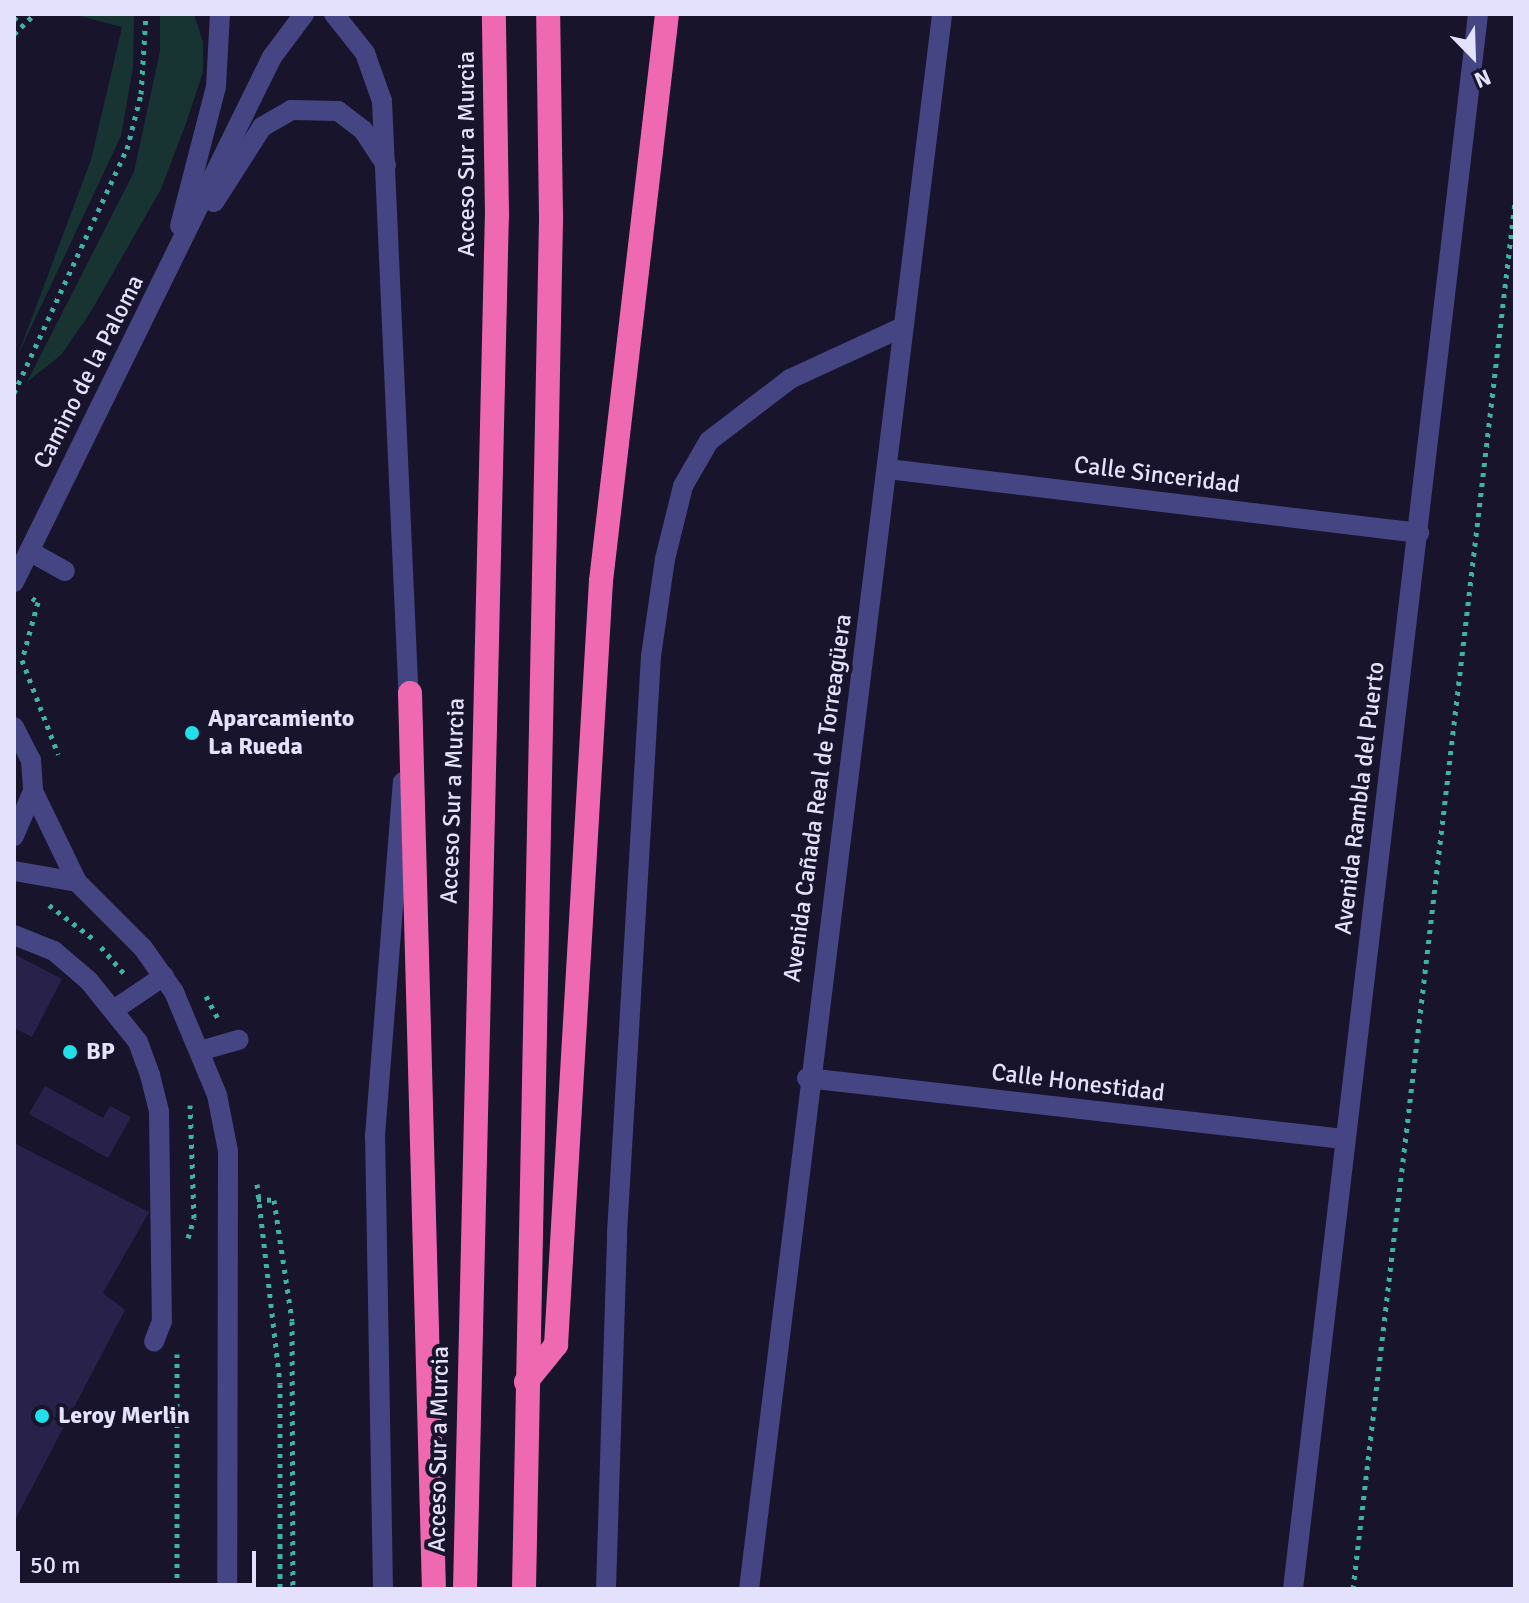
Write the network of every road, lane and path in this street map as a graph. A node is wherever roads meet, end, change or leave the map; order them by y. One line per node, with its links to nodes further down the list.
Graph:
1 (19, 14): 13 (path)
2 (35, 14): 14 (path)
3 (146, 14): 20 (path)
4 (220, 14): 18 (street, Camino de la Paloma)
5 (304, 14): 18 (street, Camino de la Paloma)
6 (334, 14): 16 (street)
7 (494, 14): 44 (highway, Acceso Sur a Murcia)
8 (548, 14): 40 (highway)
9 (667, 14): 15 (highway)
10 (675, 14): 15 (street)
11 (942, 14): 19 (street, Avenida Cañada Real de Torreagüera)
12 (1478, 14): 22 (street, Avenida Rambla del Puerto)
13 (14, 20)
14 (14, 34)
15 (664, 48): 40 (highway)
16 (387, 166): 18 (street, Camino de la Paloma); 26 (street)
17 (1515, 201): 49 (path)
18 (168, 273): 23 (street, Camino de la Paloma)
19 (903, 327): 21 (street, Avenida Cañada Real de Torreagüera); 46 (street)
20 (14, 393)
21 (888, 469): 22 (street, Calle Sinceridad); 37 (street, Avenida Cañada Real de Torreagüera)
22 (1419, 533): 38 (street, Avenida Rambla del Puerto)
23 (29, 551): 24 (street); 25 (street, Camino de la Paloma)
24 (65, 571)
25 (14, 582)
26 (410, 693): 42 (street); 43 (highway)
27 (14, 727): 28 (street)
28 (33, 791): 29 (street); 31 (street)
29 (14, 836)
30 (14, 871): 31 (street)
31 (77, 882): 33 (street)
32 (14, 935): 34 (street)
33 (164, 976): 34 (street); 36 (street)
34 (115, 1009): 39 (street)
35 (239, 1040): 36 (street)
36 (203, 1050): 41 (street)
37 (807, 1078): 38 (street, Calle Honestidad); 47 (street, Avenida Cañada Real de Torreagüera)
38 (1344, 1139): 48 (street, Avenida Rambla del Puerto)
39 (154, 1342)
40 (526, 1382): 45 (highway)
41 (227, 1589)
42 (383, 1589)
43 (434, 1589)
44 (465, 1589)
45 (524, 1589)
46 (606, 1589)
47 (749, 1589)
48 (1293, 1589)
49 (1353, 1589)

